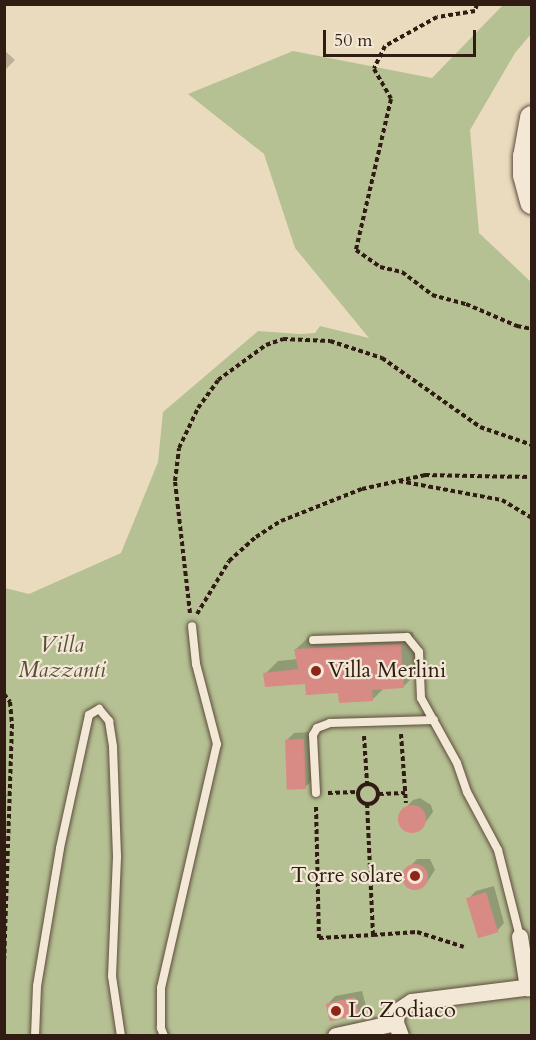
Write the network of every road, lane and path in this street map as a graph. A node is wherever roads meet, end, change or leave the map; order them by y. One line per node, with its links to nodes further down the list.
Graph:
1 (477, 4): 4 (path)
2 (531, 118): 3 (main road)
3 (531, 202)
4 (531, 329)
5 (531, 445): 9 (path)
6 (531, 477): 7 (path)
7 (395, 480): 8 (path); 9 (path)
8 (531, 518)
9 (192, 626): 32 (lane)
10 (313, 640): 12 (lane)
11 (4, 694): 27 (path)
12 (434, 720): 13 (lane); 25 (lane)
13 (400, 721): 14 (lane); 17 (path)
14 (363, 723): 15 (path); 18 (lane)
15 (367, 783): 16 (path); 19 (path)
16 (357, 792): 18 (path); 21 (path)
17 (405, 793): 19 (path); 20 (path)
18 (316, 794): 24 (path)
19 (379, 794): 21 (path)
20 (406, 803)
21 (367, 804): 23 (path)
22 (402, 880): 23 (path)
23 (371, 882): 24 (path)
24 (373, 935): 26 (path)
25 (520, 937): 28 (street)
26 (464, 947)
27 (4, 959)
28 (530, 987): 29 (street)
29 (398, 1029): 33 (street)
30 (35, 1035): 31 (lane)
31 (121, 1035)
32 (164, 1035)
33 (336, 1035)

